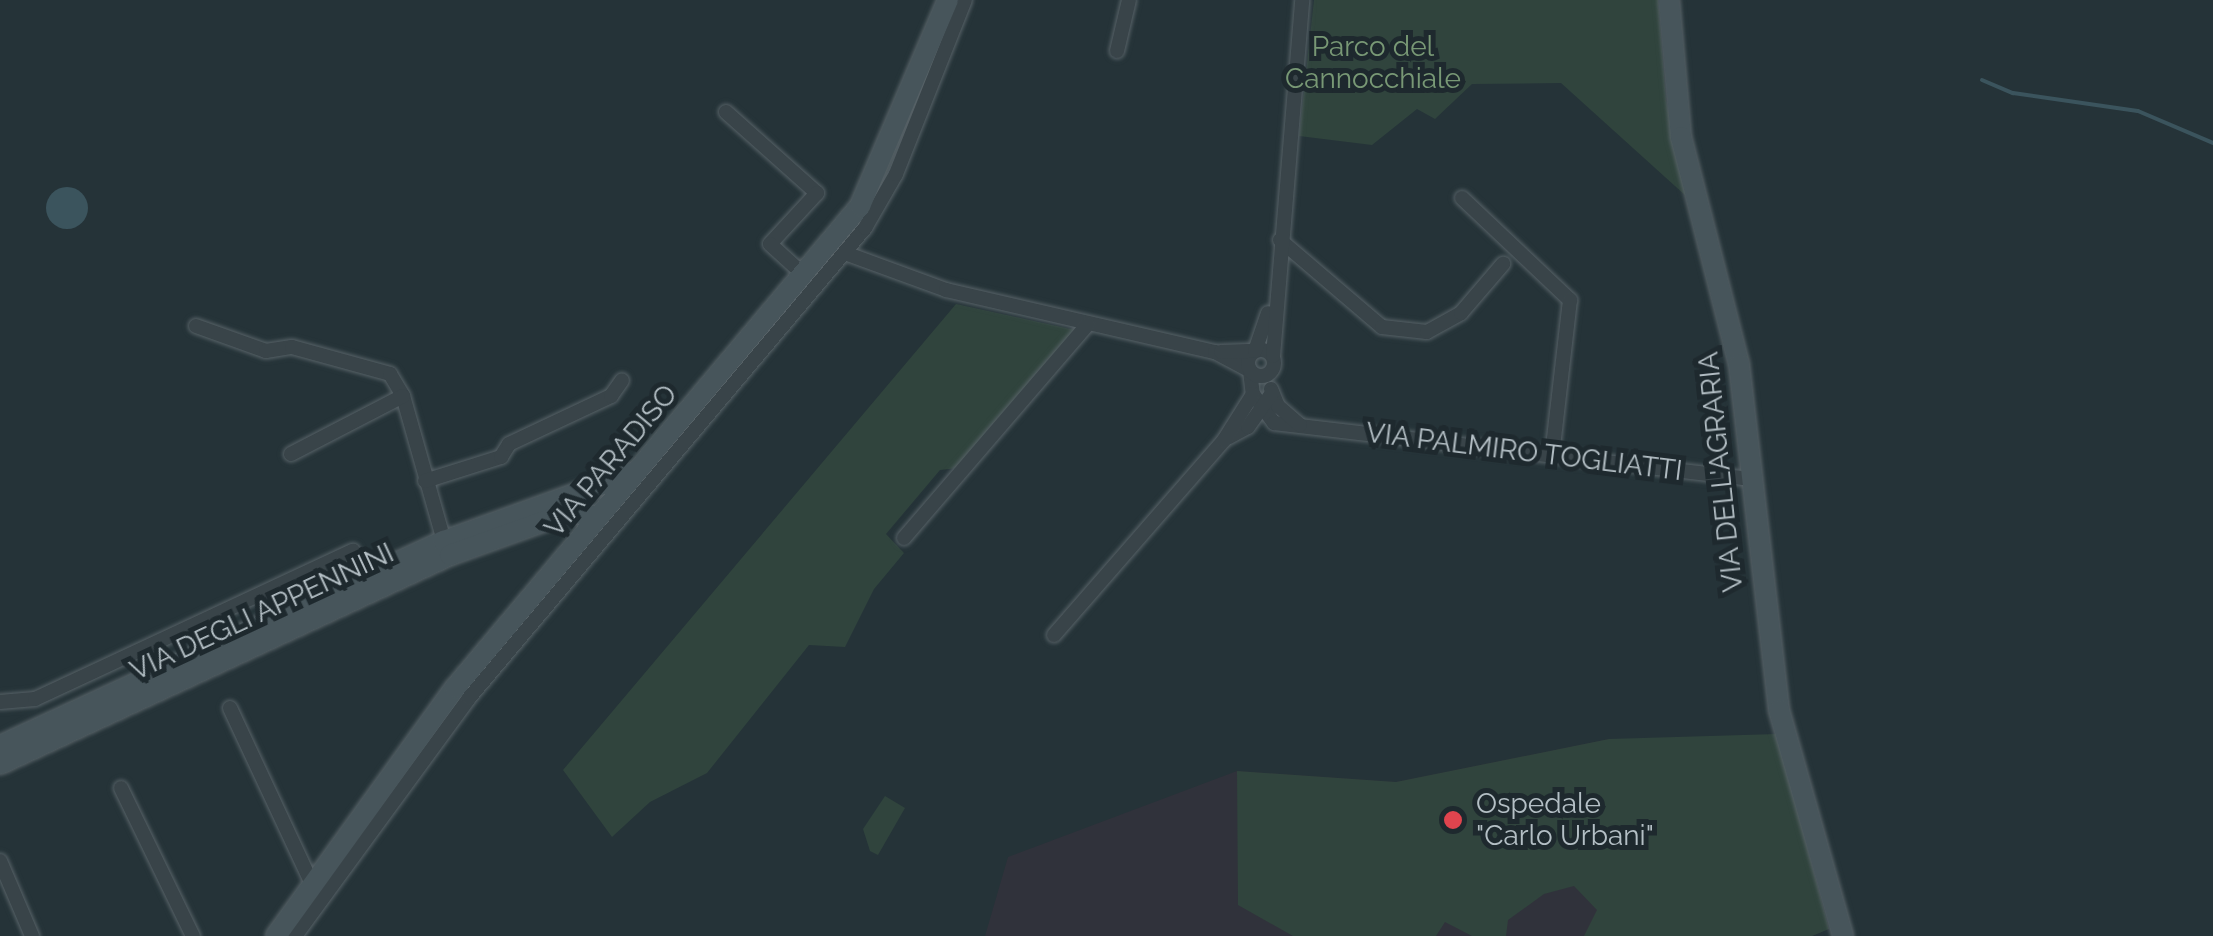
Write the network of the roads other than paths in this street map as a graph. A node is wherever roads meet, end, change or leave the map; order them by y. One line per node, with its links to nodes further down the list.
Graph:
1 (948, 0): 12 (street, VIA PARADISO)
2 (965, 0): 10 (street)
3 (1129, 0): 6 (street)
4 (1302, 0): 9 (street)
5 (1670, 0): 32 (street, VIA DELL'AGRARIA)
6 (1118, 51)
7 (726, 112): 12 (street)
8 (1462, 198): 30 (street)
9 (1280, 240): 11 (street); 13 (street)
10 (845, 253): 14 (street); 42 (street)
11 (1503, 264)
12 (804, 276): 31 (street, VIA PARADISO)
13 (1274, 294): 16 (street); 18 (street)
14 (1088, 324): 17 (street); 37 (street)
15 (196, 326): 23 (street)
16 (1254, 351): 17 (street); 18 (street); 19 (street)
17 (1215, 352): 19 (street)
18 (1272, 364): 19 (street); 21 (street)
19 (1250, 371): 22 (street)
20 (622, 380): 33 (street)
21 (1272, 393): 24 (street); 27 (street)
22 (1253, 394): 24 (street); 28 (street)
23 (403, 396): 29 (street); 33 (street)
24 (1261, 410): 25 (street); 26 (street)
25 (1274, 423): 26 (street, VIA PALMIRO TOGLIATTI); 27 (street, VIA PALMIRO TOGLIATTI)
26 (1248, 426): 28 (street)
27 (1301, 426): 30 (street, VIA PALMIRO TOGLIATTI)
28 (1224, 440): 41 (street)
29 (291, 454)
30 (1552, 455): 32 (street, VIA PALMIRO TOGLIATTI)
31 (638, 471): 34 (street, VIA DEGLI APPENNINI); 35 (street, VIA PARADISO)
32 (1748, 479): 54 (street, VIA DELL'AGRARIA)
33 (425, 481): 38 (street)
34 (573, 494): 35 (street); 38 (street, VIA DEGLI APPENNINI)
35 (598, 517): 36 (street, VIA DEGLI APPENNINI); 39 (street, VIA PARADISO)
36 (551, 518): 39 (street); 46 (street, VIA DEGLI APPENNINI)
37 (904, 538)
38 (444, 541): 45 (street, VIA DEGLI APPENNINI)
39 (572, 548): 42 (street, VIA PARADISO)
40 (353, 551): 43 (street)
41 (1054, 635)
42 (462, 693): 49 (street, VIA PARADISO); 53 (street)
43 (0, 702)
44 (230, 708): 49 (street)
45 (0, 746)
46 (0, 764)
47 (121, 788): 51 (street)
48 (0, 861): 50 (street)
49 (314, 886): 52 (street, VIA PARADISO)
50 (32, 936)
51 (193, 936)
52 (276, 936)
53 (296, 936)
54 (1844, 936)

